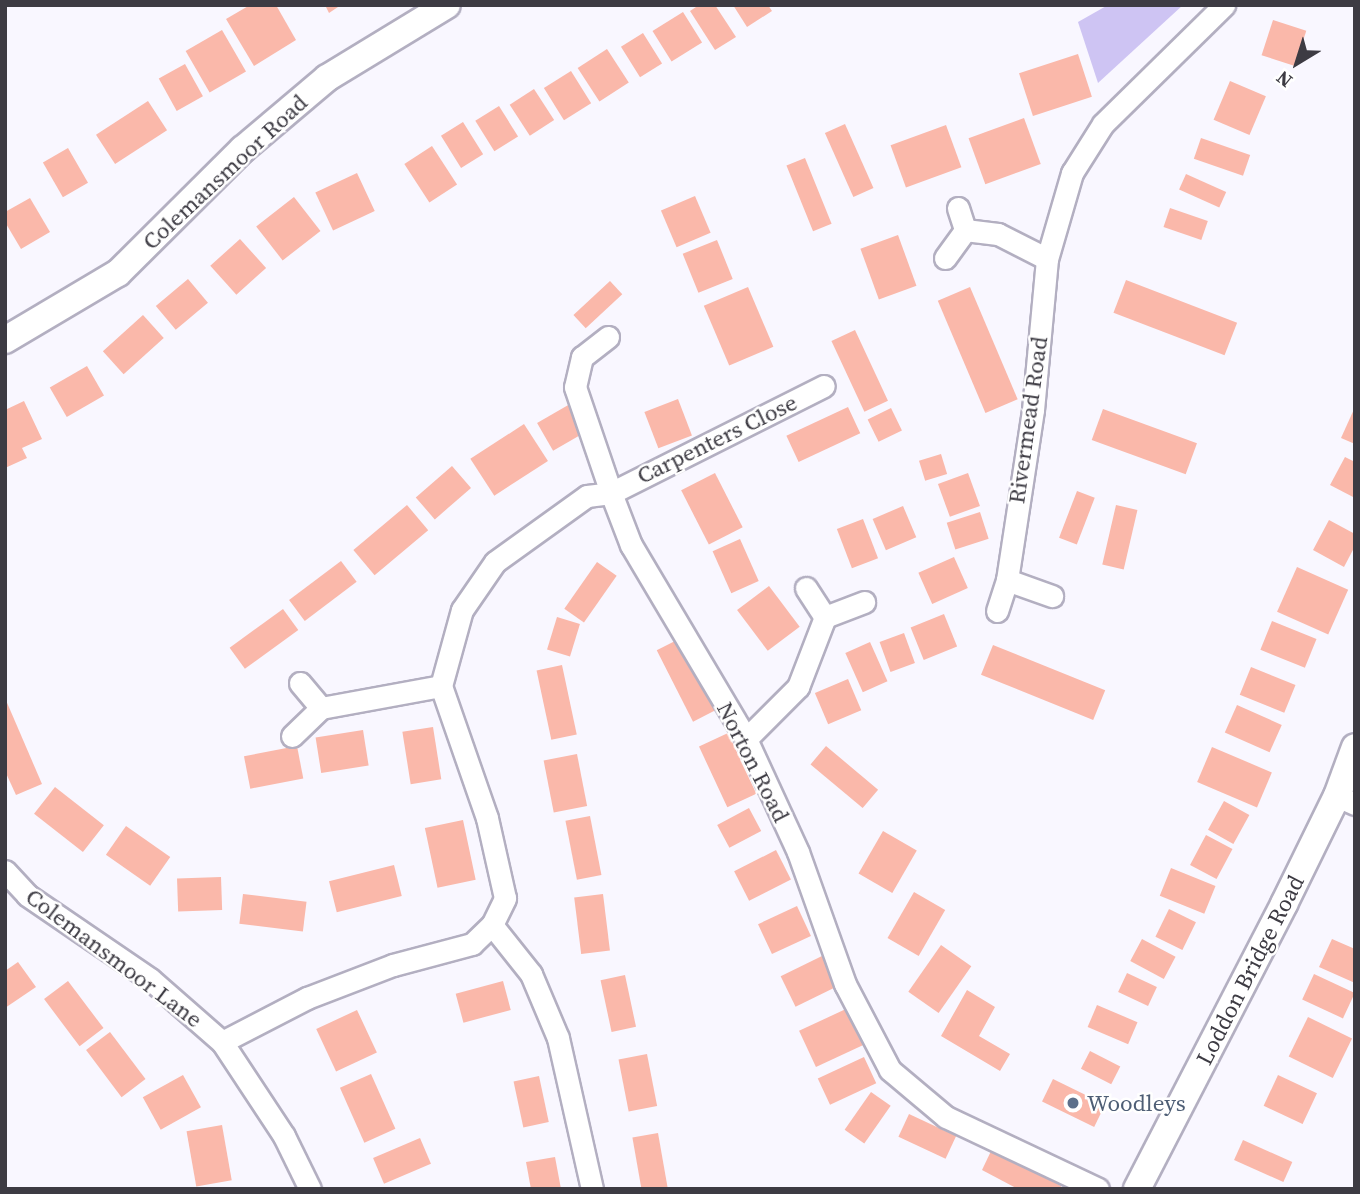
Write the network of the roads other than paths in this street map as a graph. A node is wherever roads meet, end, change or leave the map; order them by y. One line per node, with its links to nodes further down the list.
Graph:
1 (447, 5): 8 (street, Colemansmoor Road)
2 (1224, 5): 6 (street, Rivermead Road)
3 (958, 208): 4 (street)
4 (965, 230): 5 (street); 6 (street)
5 (945, 258)
6 (1047, 259): 11 (street, Rivermead Road)
7 (608, 337): 10 (street, Norton Road)
8 (5, 340)
9 (824, 386): 10 (street, Carpenters Close)
10 (611, 493): 18 (street); 21 (street, Norton Road)
11 (1007, 580): 13 (street); 15 (street, Rivermead Road)
12 (806, 588): 16 (street)
13 (1052, 596)
14 (864, 602): 16 (street)
15 (997, 611)
16 (825, 617): 21 (street)
17 (300, 684): 19 (street)
18 (441, 686): 19 (street); 25 (street)
19 (321, 708): 20 (street)
20 (292, 736)
21 (746, 739): 29 (street, Norton Road)
22 (1355, 747): 23 (street, Loddon Bridge Road)
23 (1346, 800): 30 (street, Loddon Bridge Road)
24 (5, 871): 26 (street, Colemansmoor Lane)
25 (492, 925): 26 (street); 28 (street)
26 (222, 1042): 27 (street, Colemansmoor Lane)
27 (310, 1189)
28 (592, 1189)
29 (1098, 1189)
30 (1136, 1189)

